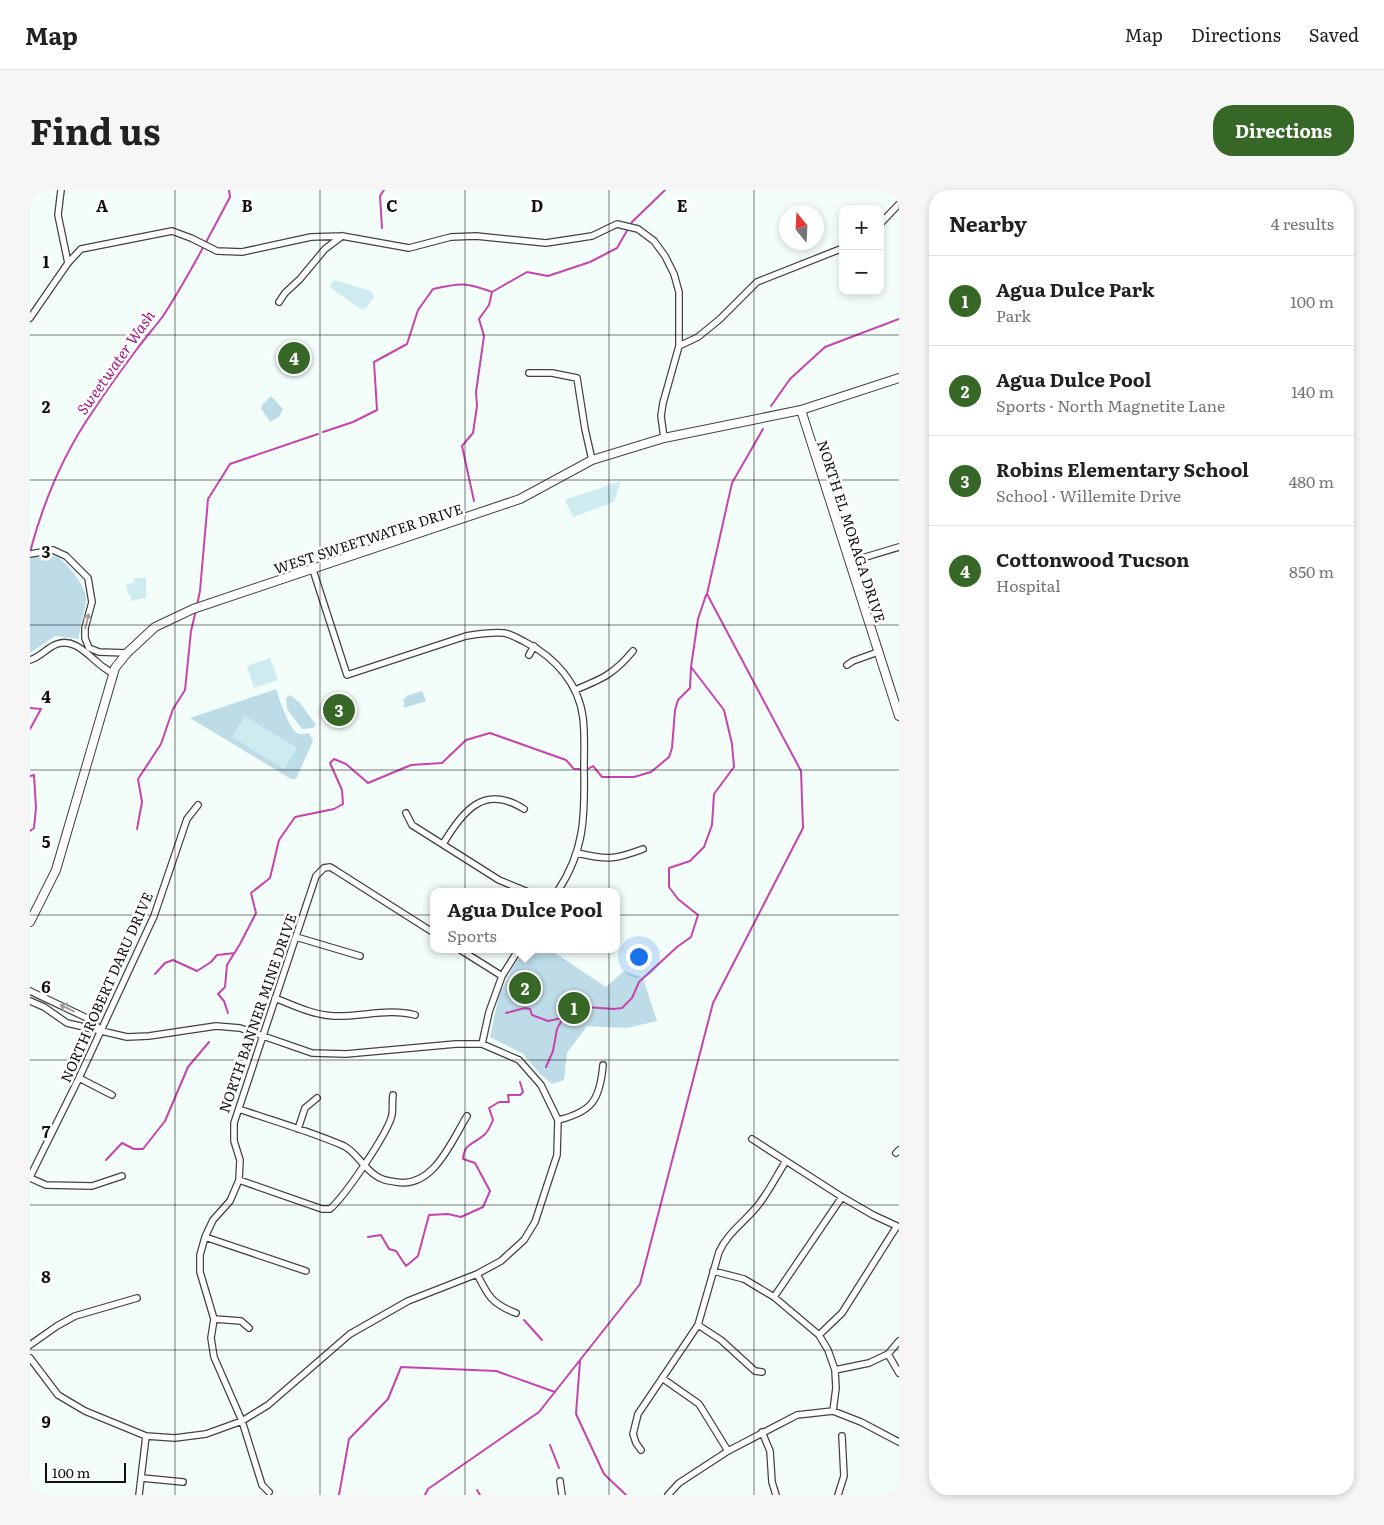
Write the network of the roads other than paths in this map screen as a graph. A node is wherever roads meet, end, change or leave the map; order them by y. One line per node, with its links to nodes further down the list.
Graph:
1 (61, 190): 6 (street)
2 (899, 204): 3 (street)
3 (884, 220)
4 (342, 236): 6 (street); 7 (street); 9 (street)
5 (839, 250): 9 (street)
6 (68, 263): 8 (street)
7 (279, 302)
8 (30, 318)
9 (679, 346): 13 (street)
10 (529, 373): 14 (street)
11 (899, 378): 12 (street, WEST SWEETWATER DRIVE)
12 (801, 410): 13 (street, WEST SWEETWATER DRIVE); 17 (street, NORTH EL MORAGA DRIVE)
13 (664, 438): 14 (street, WEST SWEETWATER DRIVE)
14 (592, 460): 18 (street, WEST SWEETWATER DRIVE)
15 (899, 547): 17 (street, NORTH EL MORAGA DRIVE)
16 (30, 554): 22 (street, one-way to 16)
17 (849, 562): 21 (street, NORTH EL MORAGA DRIVE)
18 (313, 570): 19 (street); 22 (street, WEST SWEETWATER DRIVE)
19 (534, 646): 23 (street); 27 (street)
20 (633, 651): 27 (street)
21 (878, 652): 25 (street); 28 (street, NORTH EL MORAGA DRIVE)
22 (127, 653): 26 (street, WEST SWEETWATER DRIVE)
23 (529, 656)
24 (30, 660): 26 (street)
25 (847, 665)
26 (113, 674): 37 (street, WEST SWEETWATER DRIVE)
27 (575, 690): 34 (street)
28 (899, 716)
29 (198, 805): 48 (street, NORTH ROBERT DARU DRIVE)
30 (524, 809): 32 (street)
31 (406, 813): 32 (street)
32 (443, 844): 35 (street)
33 (643, 849): 34 (street)
34 (577, 853): 36 (street)
35 (518, 888)
36 (560, 888)
37 (30, 922)
38 (430, 930): 39 (street, NORTH BANNER MINE DRIVE)
39 (296, 937): 42 (street); 45 (street, NORTH BANNER MINE DRIVE)
40 (465, 953): 43 (street)
41 (516, 953): 43 (street)
42 (360, 956)
43 (502, 976): 50 (street)
44 (30, 991): 48 (street, one-way to 44)
45 (275, 998): 47 (street); 49 (street, NORTH BANNER MINE DRIVE)
46 (30, 1001): 48 (street)
47 (415, 1015)
48 (101, 1030): 49 (street); 52 (street, NORTH ROBERT DARU DRIVE)
49 (262, 1035): 50 (street); 56 (street, NORTH BANNER MINE DRIVE)
50 (482, 1044): 58 (street)
51 (603, 1065): 58 (street)
52 (79, 1078): 53 (street); 64 (street, NORTH ROBERT DARU DRIVE)
53 (112, 1095)
54 (392, 1095): 62 (street)
55 (317, 1098): 59 (street)
56 (239, 1109): 59 (street); 65 (street, NORTH BANNER MINE DRIVE)
57 (467, 1116): 62 (street)
58 (558, 1120): 71 (street)
59 (298, 1129): 62 (street)
60 (752, 1139): 61 (street)
61 (786, 1161): 66 (street); 70 (street)
62 (364, 1165): 65 (street)
63 (122, 1176): 64 (street)
64 (30, 1178)
65 (239, 1180): 68 (street, NORTH BANNER MINE DRIVE)
66 (842, 1197): 67 (street); 72 (street)
67 (898, 1226): 78 (street)
68 (205, 1237): 69 (street); 75 (street, NORTH BANNER MINE DRIVE)
69 (306, 1271)
70 (713, 1271): 72 (street); 76 (street)
71 (477, 1274): 74 (street); 88 (street)
72 (774, 1297): 78 (street)
73 (137, 1298): 80 (street)
74 (516, 1313)
75 (214, 1319): 77 (street); 88 (street, NORTH BANNER MINE DRIVE)
76 (698, 1325): 84 (street); 86 (street)
77 (249, 1328)
78 (819, 1335): 83 (street)
79 (899, 1341): 81 (street)
80 (30, 1345)
81 (888, 1354): 83 (street); 85 (street)
82 (30, 1358): 90 (street)
83 (835, 1370): 87 (street)
84 (762, 1372)
85 (899, 1373)
86 (662, 1378): 93 (street); 94 (street)
87 (833, 1411): 89 (street); 92 (street)
88 (242, 1421): 90 (street); 98 (street, NORTH BANNER MINE DRIVE)
89 (762, 1432): 94 (street); 102 (street)
90 (146, 1436): 95 (street)
91 (842, 1436): 103 (street)
92 (899, 1442)
93 (641, 1450)
94 (728, 1451): 101 (street)
95 (142, 1478): 97 (street); 99 (street)
96 (560, 1481): 100 (street)
97 (183, 1482)
98 (269, 1492)
99 (139, 1495)
100 (562, 1495)
101 (668, 1495)
102 (776, 1495)
103 (838, 1495)

